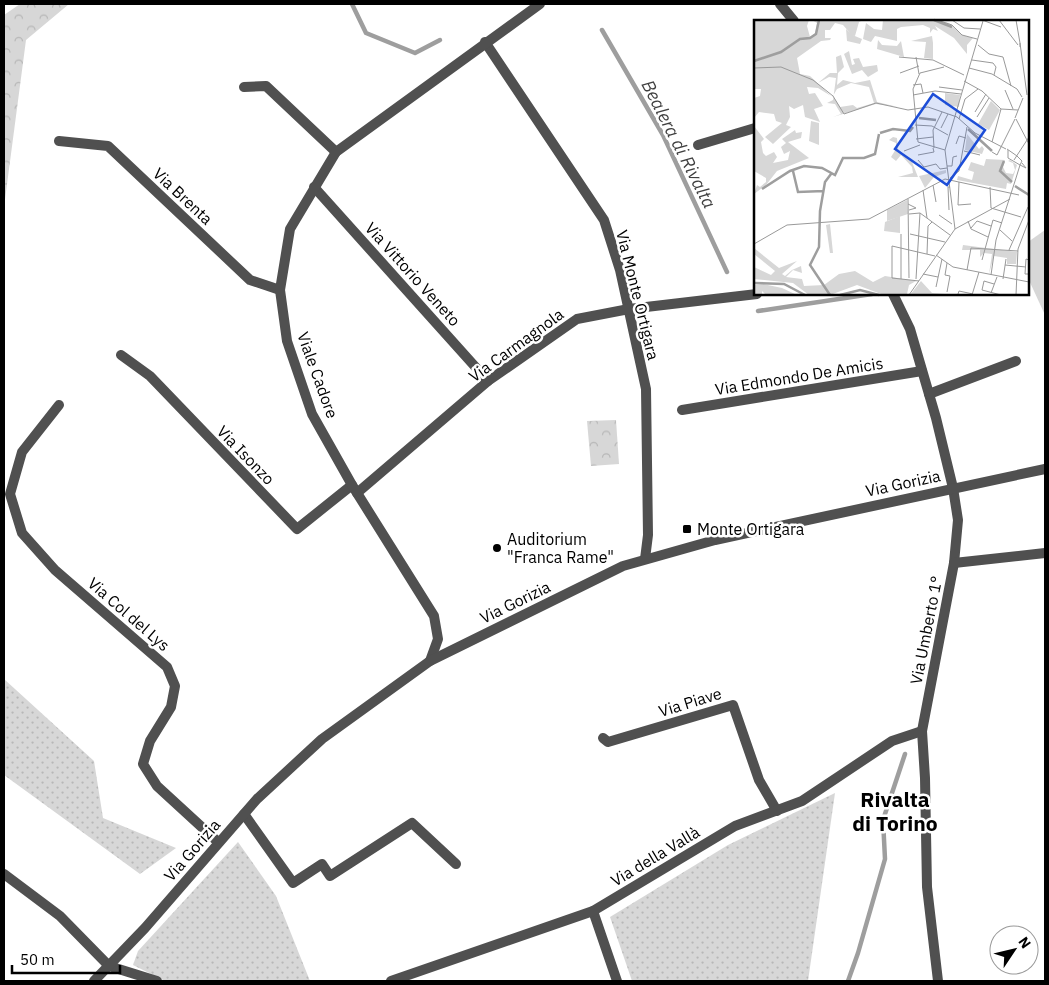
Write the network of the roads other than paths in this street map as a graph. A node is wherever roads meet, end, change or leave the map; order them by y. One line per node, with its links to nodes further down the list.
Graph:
1 (540, 4): 4 (street, Viale Cadore)
2 (780, 4): 3 (street)
3 (793, 20)
4 (485, 42): 9 (street, Viale Cadore); 14 (street, Via Monte Ortigara)
5 (244, 86): 9 (street)
6 (754, 128): 8 (street)
7 (60, 140): 11 (street, Via Brenta)
8 (698, 145)
9 (336, 152): 10 (street, Viale Cadore)
10 (314, 188): 11 (street, Viale Cadore); 18 (street, Via Vittorio Veneto)
11 (280, 290): 24 (street, Viale Cadore)
12 (754, 294): 14 (street, Via Carmagnola)
13 (894, 295): 17 (street, Via Umberto 1°)
14 (629, 310): 18 (street, Via Carmagnola); 26 (street, Via Monte Ortigara)
15 (121, 355): 24 (street, Via Isonzo)
16 (1016, 362): 19 (street)
17 (922, 371): 19 (street, Via Umberto 1°); 21 (street, Via Edmondo De Amicis)
18 (488, 381): 24 (street, Via Carmagnola)
19 (929, 394): 23 (street, Via Umberto 1°)
20 (60, 405): 33 (street, Via Col del Lys)
21 (682, 410)
22 (1045, 469): 23 (street, Via Gorizia)
23 (953, 488): 26 (street, Via Gorizia); 27 (street, Via Umberto 1°)
24 (355, 489): 28 (street, Viale Cadore)
25 (1045, 553): 27 (street)
26 (645, 560): 28 (street, Via Gorizia)
27 (954, 563): 29 (street, Via Umberto 1°)
28 (430, 661): 32 (street, Via Gorizia)
29 (922, 731): 31 (street, Via della Vallà); 43 (street, Via Umberto 1°)
30 (603, 738): 31 (street, Via Piave)
31 (777, 811): 36 (street, Via della Vallà)
32 (244, 814): 33 (street, Via Gorizia); 34 (street)
33 (218, 842): 37 (street, Via Gorizia)
34 (456, 864)
35 (4, 874): 37 (street)
36 (593, 911): 41 (street, Via della Vallà); 42 (street)
37 (108, 966): 38 (street, Via Gorizia); 39 (street); 40 (street)
38 (94, 981)
39 (105, 981)
40 (157, 981)
41 (391, 981)
42 (617, 981)
43 (938, 981)

